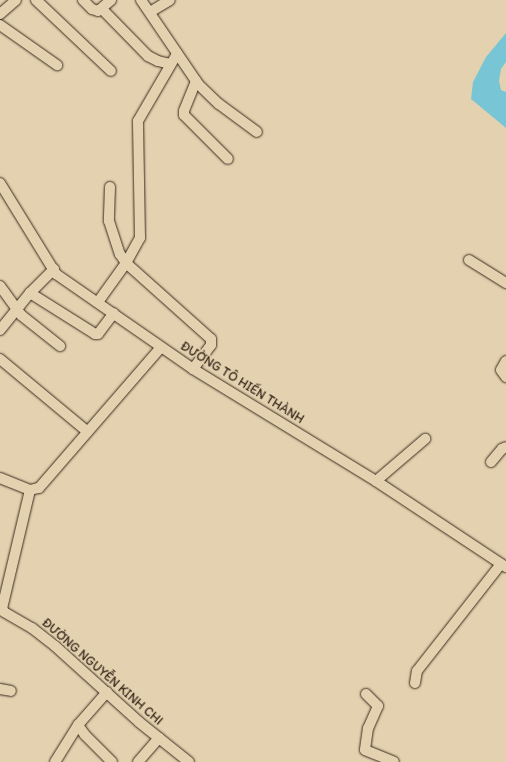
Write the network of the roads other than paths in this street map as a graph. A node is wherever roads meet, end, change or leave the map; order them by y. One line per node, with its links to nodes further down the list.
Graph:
1 (16, 0): 9 (street)
2 (36, 0): 14 (street)
3 (83, 0): 7 (street)
4 (111, 0): 7 (street)
5 (141, 0): 8 (street)
6 (170, 0): 8 (street)
7 (102, 8): 12 (street)
8 (150, 12): 11 (street)
9 (0, 14)
10 (0, 26): 13 (street)
11 (177, 54): 12 (street); 15 (street)
12 (170, 64): 21 (street)
13 (57, 65)
14 (111, 72)
15 (196, 81): 16 (street); 17 (street)
16 (257, 132)
17 (228, 159)
18 (0, 183): 22 (street, ĐƯỜNG TÔ HIẾN THÀNH)
19 (110, 187): 21 (street)
20 (469, 260): 23 (street)
21 (126, 263): 26 (street); 34 (street)
22 (54, 269): 25 (street); 26 (street, ĐƯỜNG TÔ HIẾN THÀNH)
23 (506, 283)
24 (0, 286): 27 (street)
25 (30, 293): 27 (street); 28 (street)
26 (98, 302): 28 (street, ĐƯỜNG TÔ HIẾN THÀNH)
27 (16, 310): 29 (street); 30 (street)
28 (114, 314): 31 (street, ĐƯỜNG TÔ HIẾN THÀNH)
29 (0, 330)
30 (60, 346)
31 (161, 347): 34 (street, ĐƯỜNG TÔ HIẾN THÀNH); 36 (street)
32 (0, 359): 36 (street)
33 (506, 361): 35 (street)
34 (193, 369): 41 (street, ĐƯỜNG TÔ HIẾN THÀNH)
35 (506, 377)
36 (88, 432): 42 (street)
37 (425, 439): 41 (street)
38 (506, 447): 39 (street)
39 (491, 462)
40 (0, 478): 42 (street)
41 (376, 481): 43 (street, ĐƯỜNG TÔ HIẾN THÀNH)
42 (30, 490): 47 (street, ĐƯỜNG NGUYỄN KINH CHI)
43 (504, 565): 44 (street)
44 (415, 682)
45 (0, 689): 46 (street)
46 (11, 691)
47 (107, 692): 49 (street); 50 (street, ĐƯỜNG NGUYỄN KINH CHI)
48 (366, 694): 55 (street)
49 (78, 725): 51 (street); 52 (street)
50 (159, 738): 53 (street); 54 (street, ĐƯỜNG NGUYỄN KINH CHI)
51 (55, 762)
52 (112, 762)
53 (138, 762)
54 (189, 762)
55 (394, 762)

